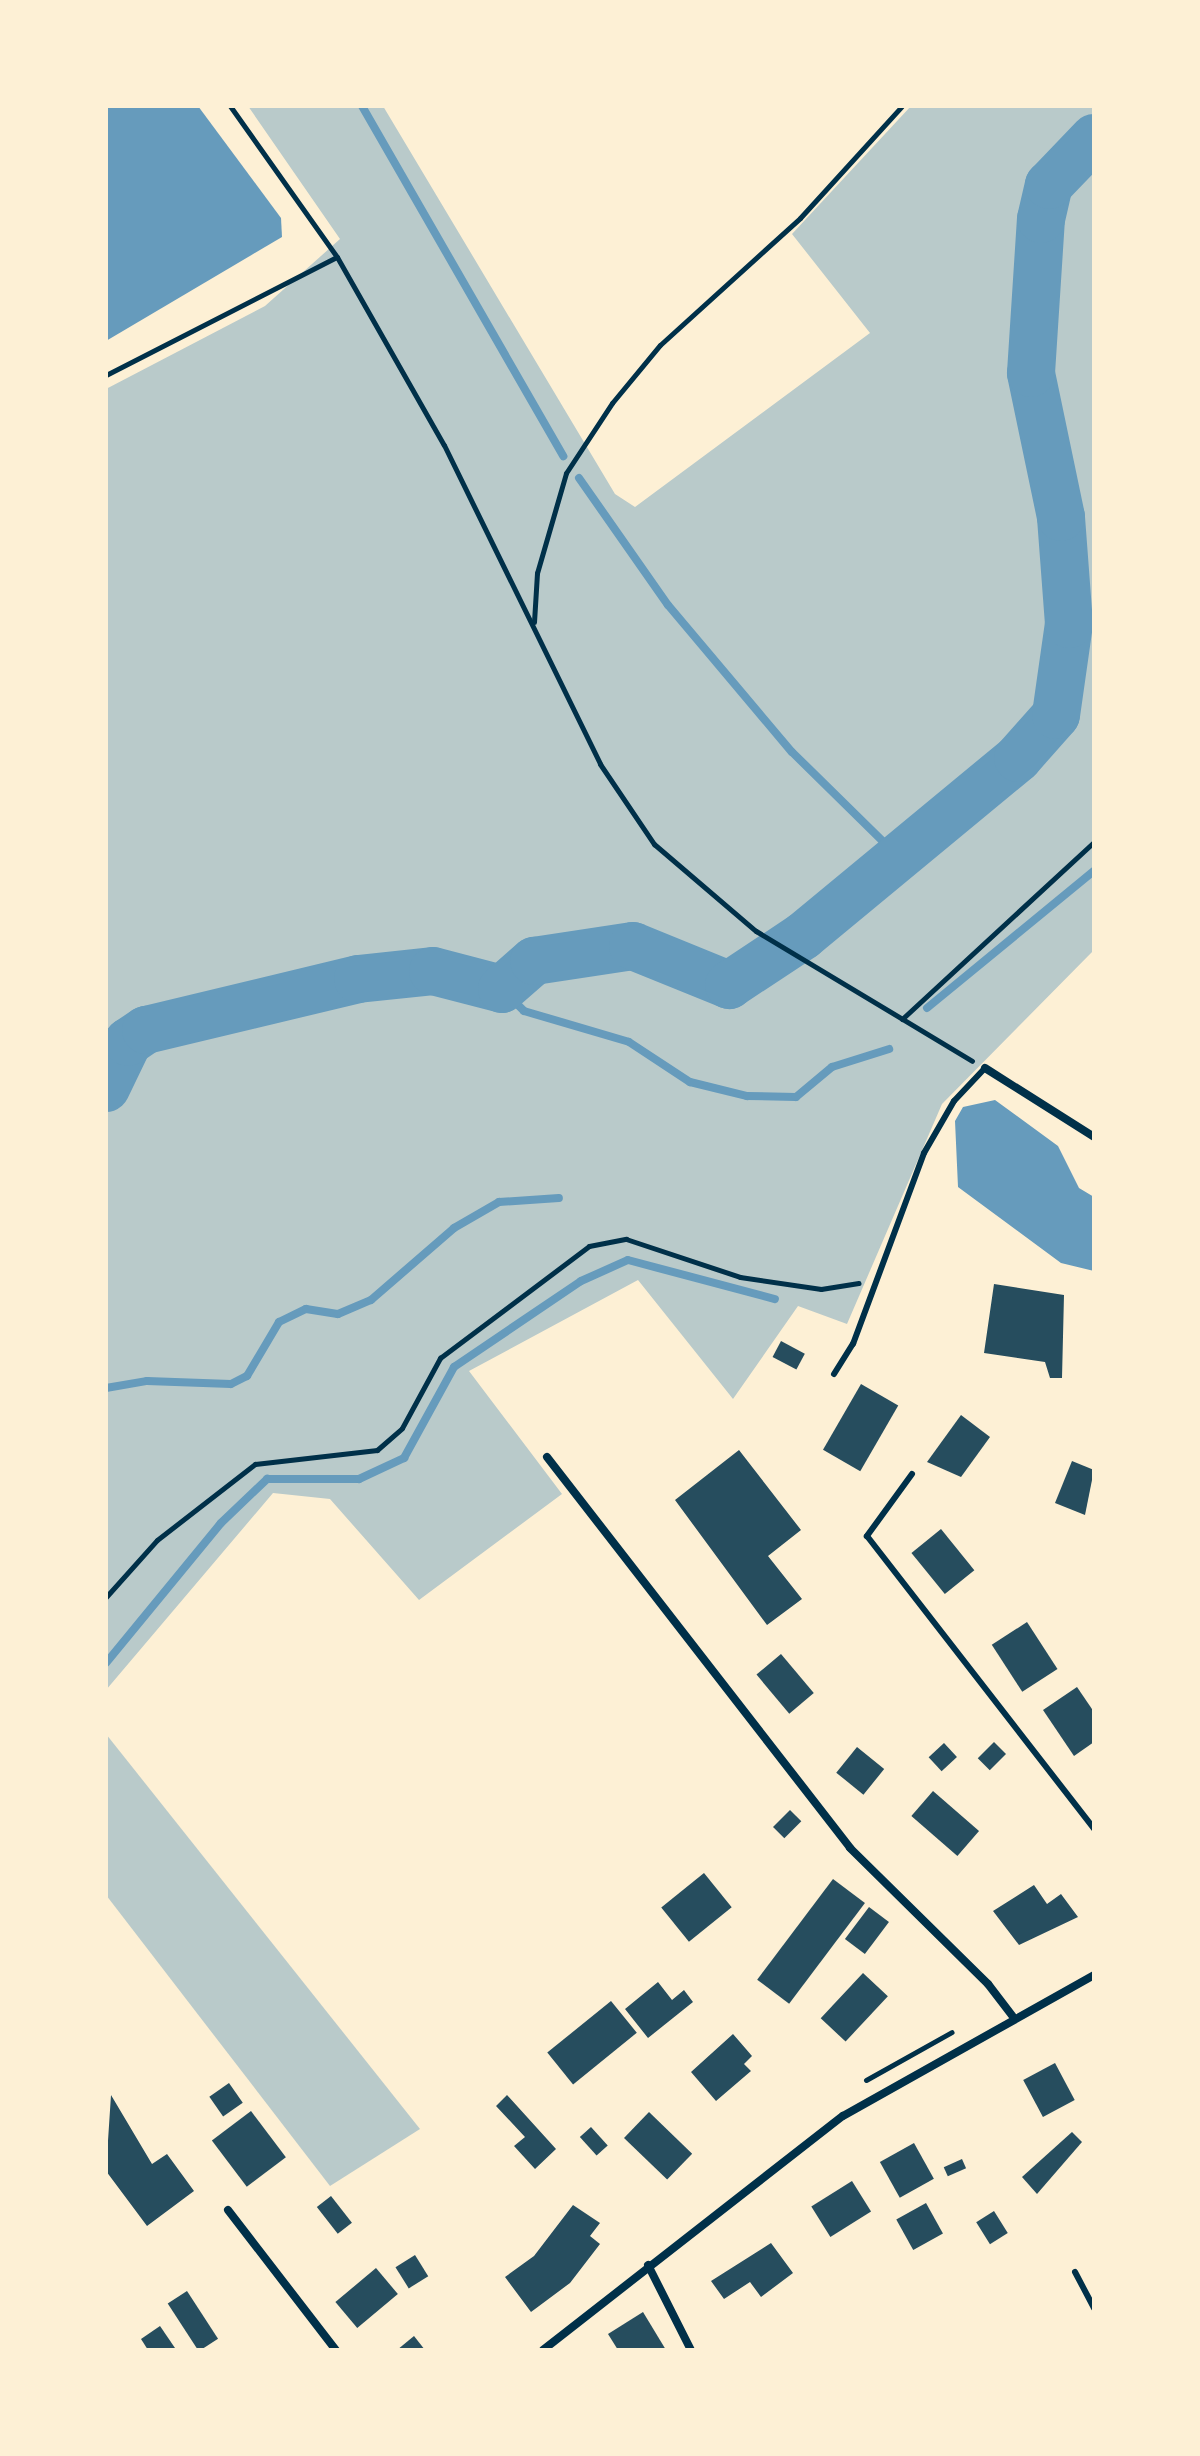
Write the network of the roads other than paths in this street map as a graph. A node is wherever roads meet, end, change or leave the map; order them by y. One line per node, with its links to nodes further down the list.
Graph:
1 (985, 1068): 2 (street); 3 (lane)
2 (1094, 1137)
3 (834, 1374)
4 (547, 1457): 8 (street)
5 (912, 1474): 6 (lane)
6 (1094, 1829)
7 (1094, 1975): 8 (street)
8 (1014, 2018): 10 (street)
9 (228, 2210): 13 (street)
10 (648, 2265): 14 (street); 15 (street)
11 (1075, 2272): 12 (lane)
12 (1094, 2308)
13 (336, 2350)
14 (543, 2350)
15 (691, 2350)

